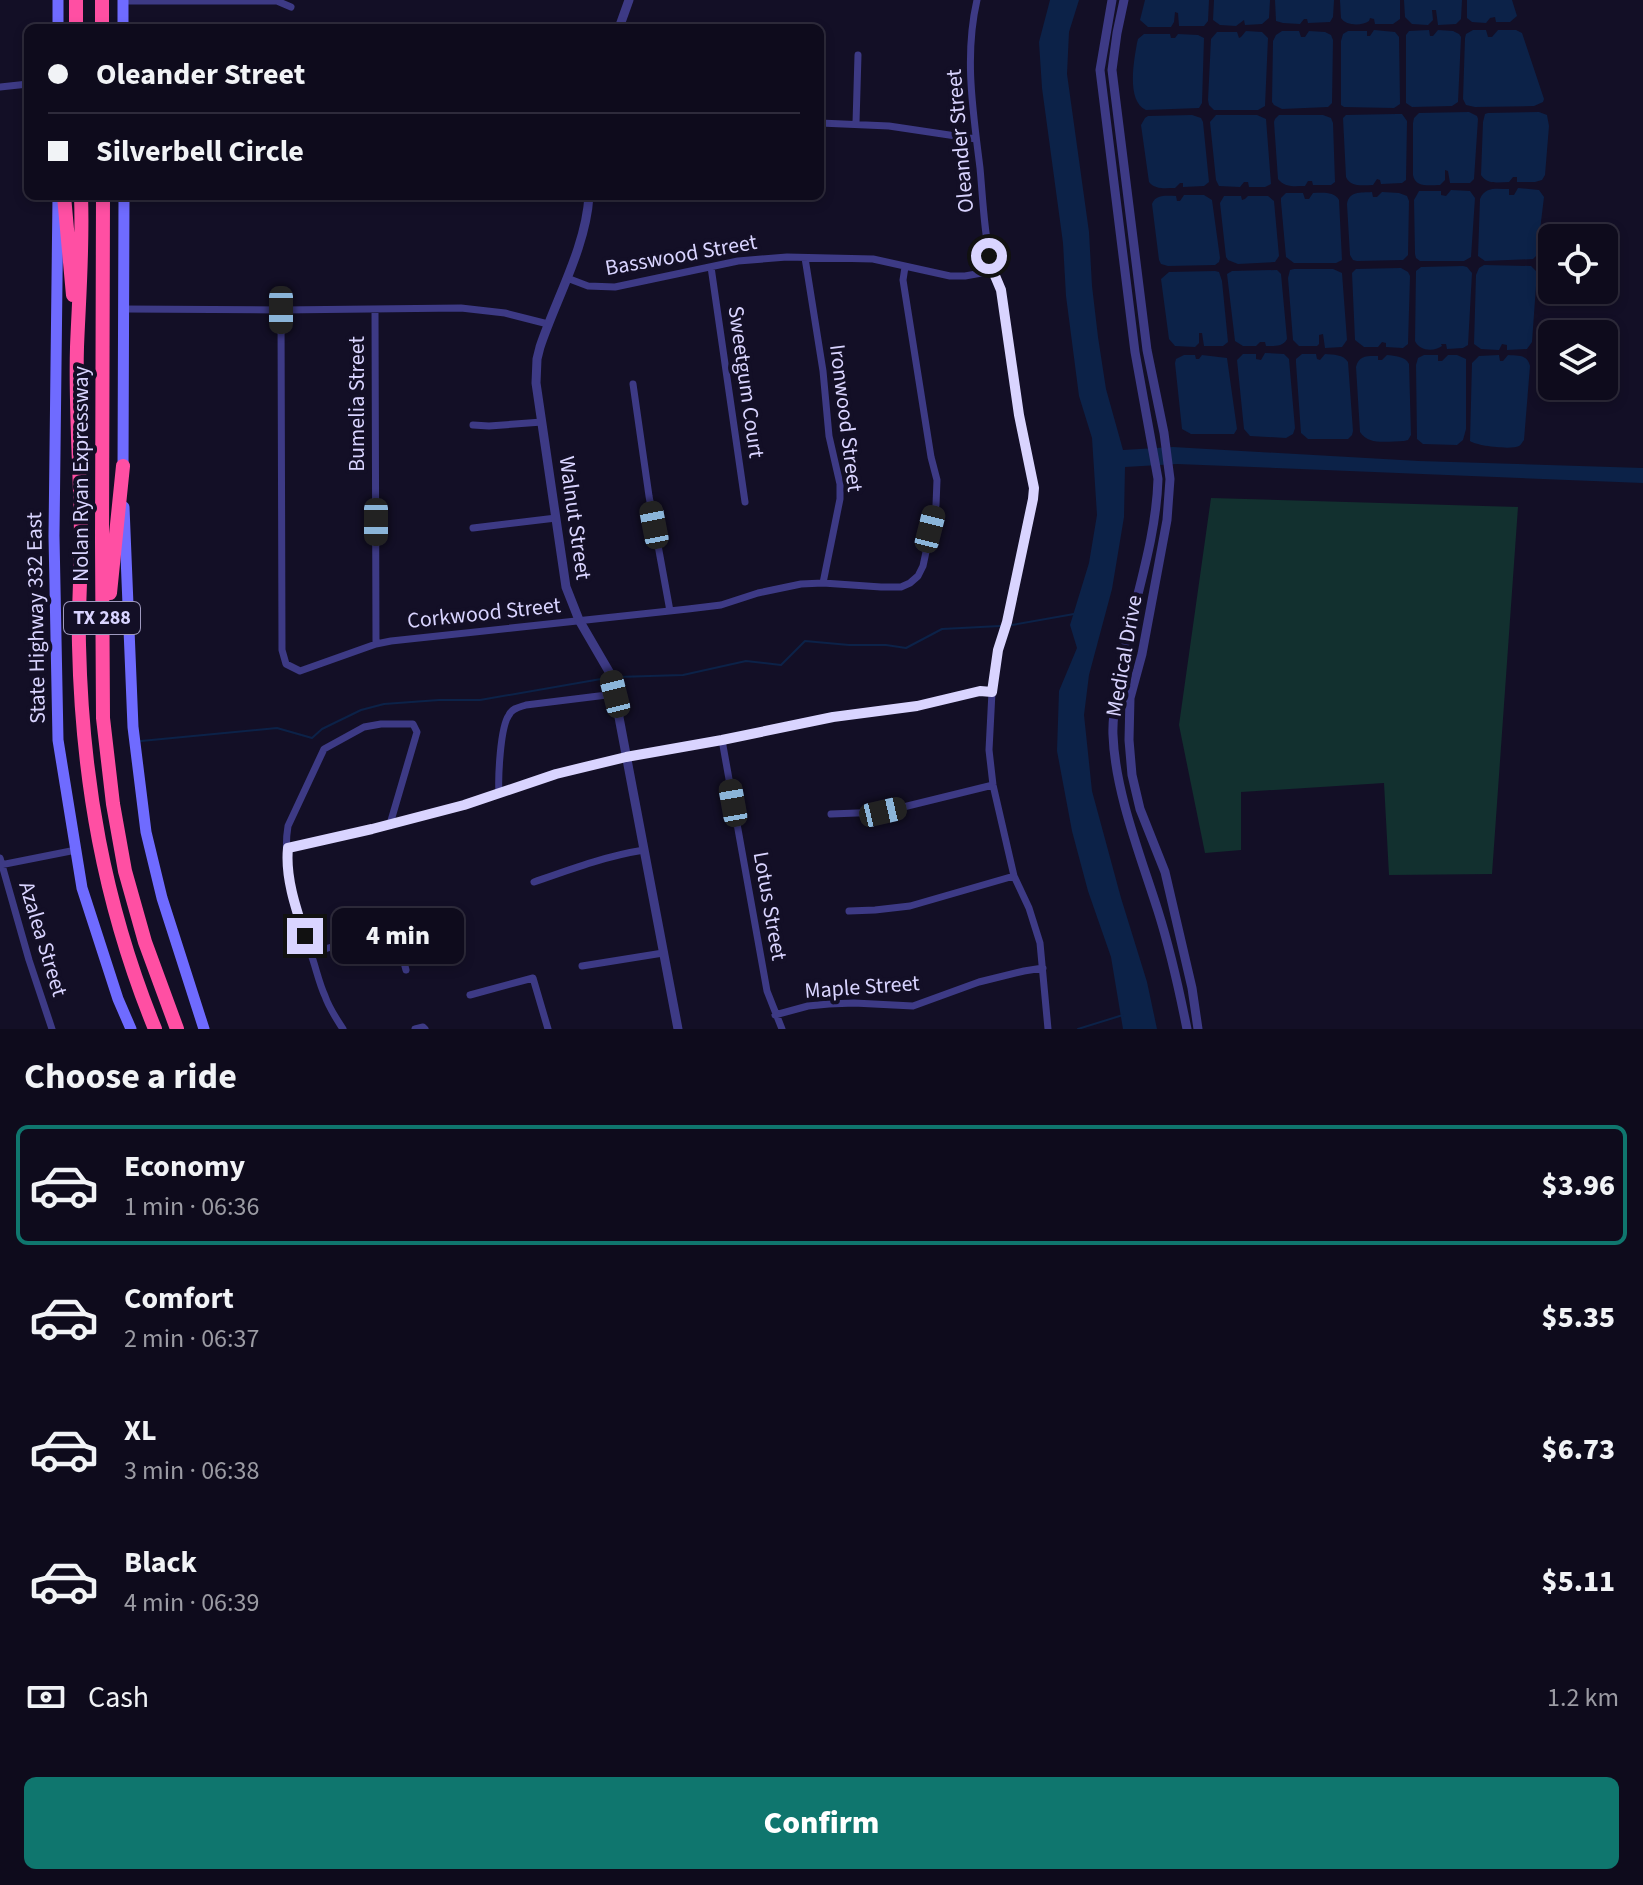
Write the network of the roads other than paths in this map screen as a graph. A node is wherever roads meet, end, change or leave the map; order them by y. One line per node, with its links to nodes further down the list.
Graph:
1 (58, 0): 10 (main road)
2 (76, 0): 11 (highway)
3 (102, 0): 12 (highway)
4 (123, 0): 9 (street); 13 (main road)
5 (629, 0): 14 (street)
6 (977, 0): 20 (street, Oleander Street)
7 (1112, 0): 41 (street, Medical Drive)
8 (1124, 0): 40 (street, Medical Drive)
9 (291, 7)
10 (58, 24)
11 (76, 24)
12 (102, 24)
13 (123, 24)
14 (620, 24)
15 (858, 55): 19 (street)
16 (24, 84): 17 (street)
17 (0, 87)
18 (824, 123): 19 (street)
19 (856, 123): 20 (street)
20 (976, 139): 30 (street, Oleander Street)
21 (58, 200): 60 (main road, State Highway 332 East)
22 (64, 200): 36 (highway)
23 (81, 200): 36 (highway, Nolan Ryan Expressway / TX 288)
24 (103, 200): 50 (highway, Nolan Ryan Expressway / TX 288)
25 (124, 200): 32 (main road)
26 (588, 200): 31 (street, Walnut Street)
27 (805, 258): 28 (street, Basswood Street); 29 (street, Basswood Street); 46 (street, Ironwood Street)
28 (711, 267): 31 (street, Basswood Street); 43 (street, Sweetgum Court)
29 (905, 267): 30 (street, Basswood Street); 46 (street, Corkwood Street)
30 (993, 271): 51 (street, Oleander Street)
31 (567, 278): 35 (street, Walnut Street)
32 (125, 309): 34 (street); 42 (main road)
33 (375, 309): 34 (street); 35 (street); 49 (street, Bumelia Street)
34 (281, 310): 49 (street, Corkwood Street)
35 (548, 324): 38 (street, Walnut Street)
36 (77, 350): 75 (highway, Nolan Ryan Expressway / TX 288)
37 (633, 384): 47 (street)
38 (542, 422): 39 (street); 44 (street, Walnut Street)
39 (473, 425)
40 (1164, 430): 41 (street); 86 (street, Medical Drive)
41 (1150, 433): 85 (street, Medical Drive)
42 (123, 466): 50 (highway); 77 (main road)
43 (745, 502)
44 (556, 518): 45 (street); 48 (street, Walnut Street)
45 (473, 528)
46 (823, 583): 47 (street, Corkwood Street)
47 (670, 611): 48 (street, Corkwood Street)
48 (579, 620): 49 (street, Corkwood Street); 52 (street, Walnut Street)
49 (376, 644)
50 (102, 665): 76 (highway, Nolan Ryan Expressway / TX 288)
51 (992, 692): 53 (street); 55 (street, Oleander Street)
52 (615, 694): 54 (street, Walnut Street); 56 (street)
53 (722, 740): 54 (street); 72 (street, Lotus Street)
54 (626, 757): 56 (street); 61 (street, Walnut Street)
55 (993, 785): 57 (street); 63 (street, Oleander Street)
56 (499, 794): 58 (street)
57 (831, 814)
58 (390, 824): 59 (street); 59 (street)
59 (288, 848): 66 (street)
60 (76, 850): 62 (street); 74 (main road, State Highway 332 East)
61 (644, 850): 64 (street); 67 (street, Walnut Street)
62 (0, 863): 73 (street, Azalea Street)
63 (1014, 876): 65 (street); 69 (street, Oleander Street)
64 (534, 882)
65 (849, 911)
66 (311, 953): 70 (street); 78 (street)
67 (663, 953): 68 (street); 82 (street, Walnut Street)
68 (582, 966)
69 (1043, 968): 72 (street, Maple Street); 84 (street, Oleander Street)
70 (406, 970)
71 (470, 995): 81 (street)
72 (775, 1015): 83 (street, Lotus Street)
73 (52, 1029)
74 (131, 1029)
75 (155, 1029)
76 (177, 1029)
77 (204, 1029)
78 (343, 1029)
79 (415, 1029): 80 (street)
80 (425, 1029)
81 (548, 1029)
82 (678, 1029)
83 (782, 1029)
84 (1048, 1029)
85 (1187, 1029)
86 (1198, 1029)

